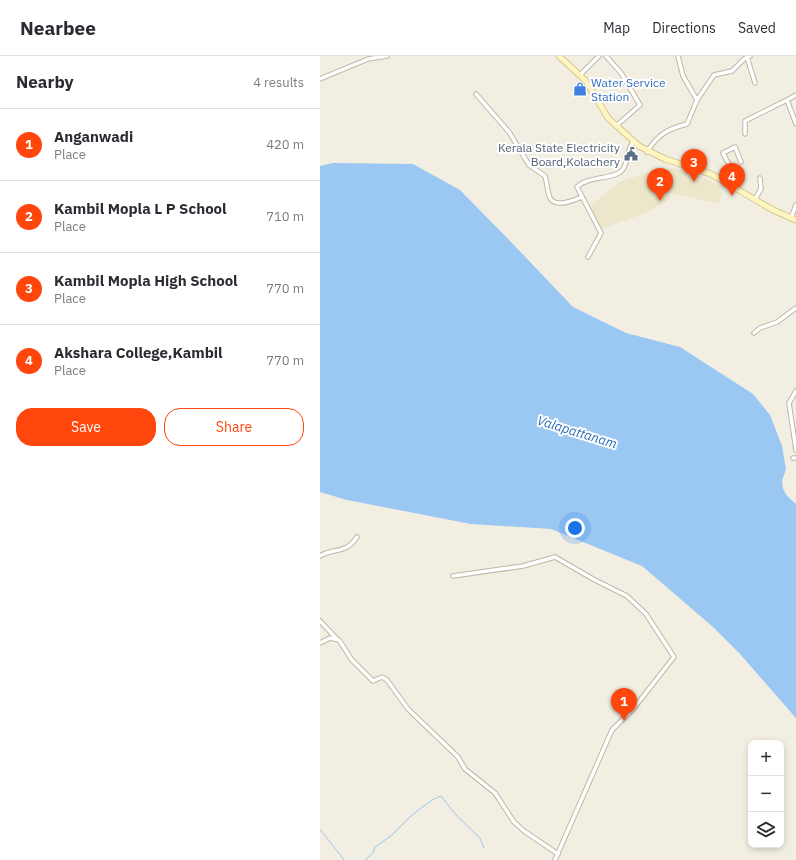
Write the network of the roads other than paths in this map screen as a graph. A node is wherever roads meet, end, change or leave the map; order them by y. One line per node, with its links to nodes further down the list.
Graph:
1 (387, 56): 8 (street)
2 (559, 56): 7 (main road)
3 (599, 56): 7 (street)
4 (606, 56): 15 (street)
5 (678, 56): 12 (street)
6 (748, 56): 9 (street); 12 (street)
7 (580, 75): 15 (main road)
8 (320, 79)
9 (755, 83)
10 (476, 94): 22 (street)
11 (796, 95): 13 (street)
12 (697, 100): 18 (street)
13 (787, 100): 14 (street); 16 (street)
14 (796, 124)
15 (616, 126): 17 (main road)
16 (745, 134)
17 (633, 142): 18 (main road); 22 (street)
18 (647, 152): 21 (main road)
19 (741, 162): 21 (street)
20 (760, 178): 23 (street)
21 (737, 188): 23 (main road)
22 (582, 197): 26 (street)
23 (755, 199): 25 (main road)
24 (796, 205): 25 (street)
25 (793, 219)
26 (588, 257)
27 (795, 309): 28 (street); 29 (street)
28 (796, 315)
29 (754, 333)
30 (796, 391): 31 (street)
31 (794, 426): 32 (street)
32 (796, 450)
33 (357, 537): 34 (street)
34 (320, 556)
35 (453, 576): 39 (street)
36 (320, 621): 37 (street)
37 (336, 638): 38 (street); 39 (street)
38 (320, 643)
39 (558, 854): 40 (street)
40 (555, 860)

